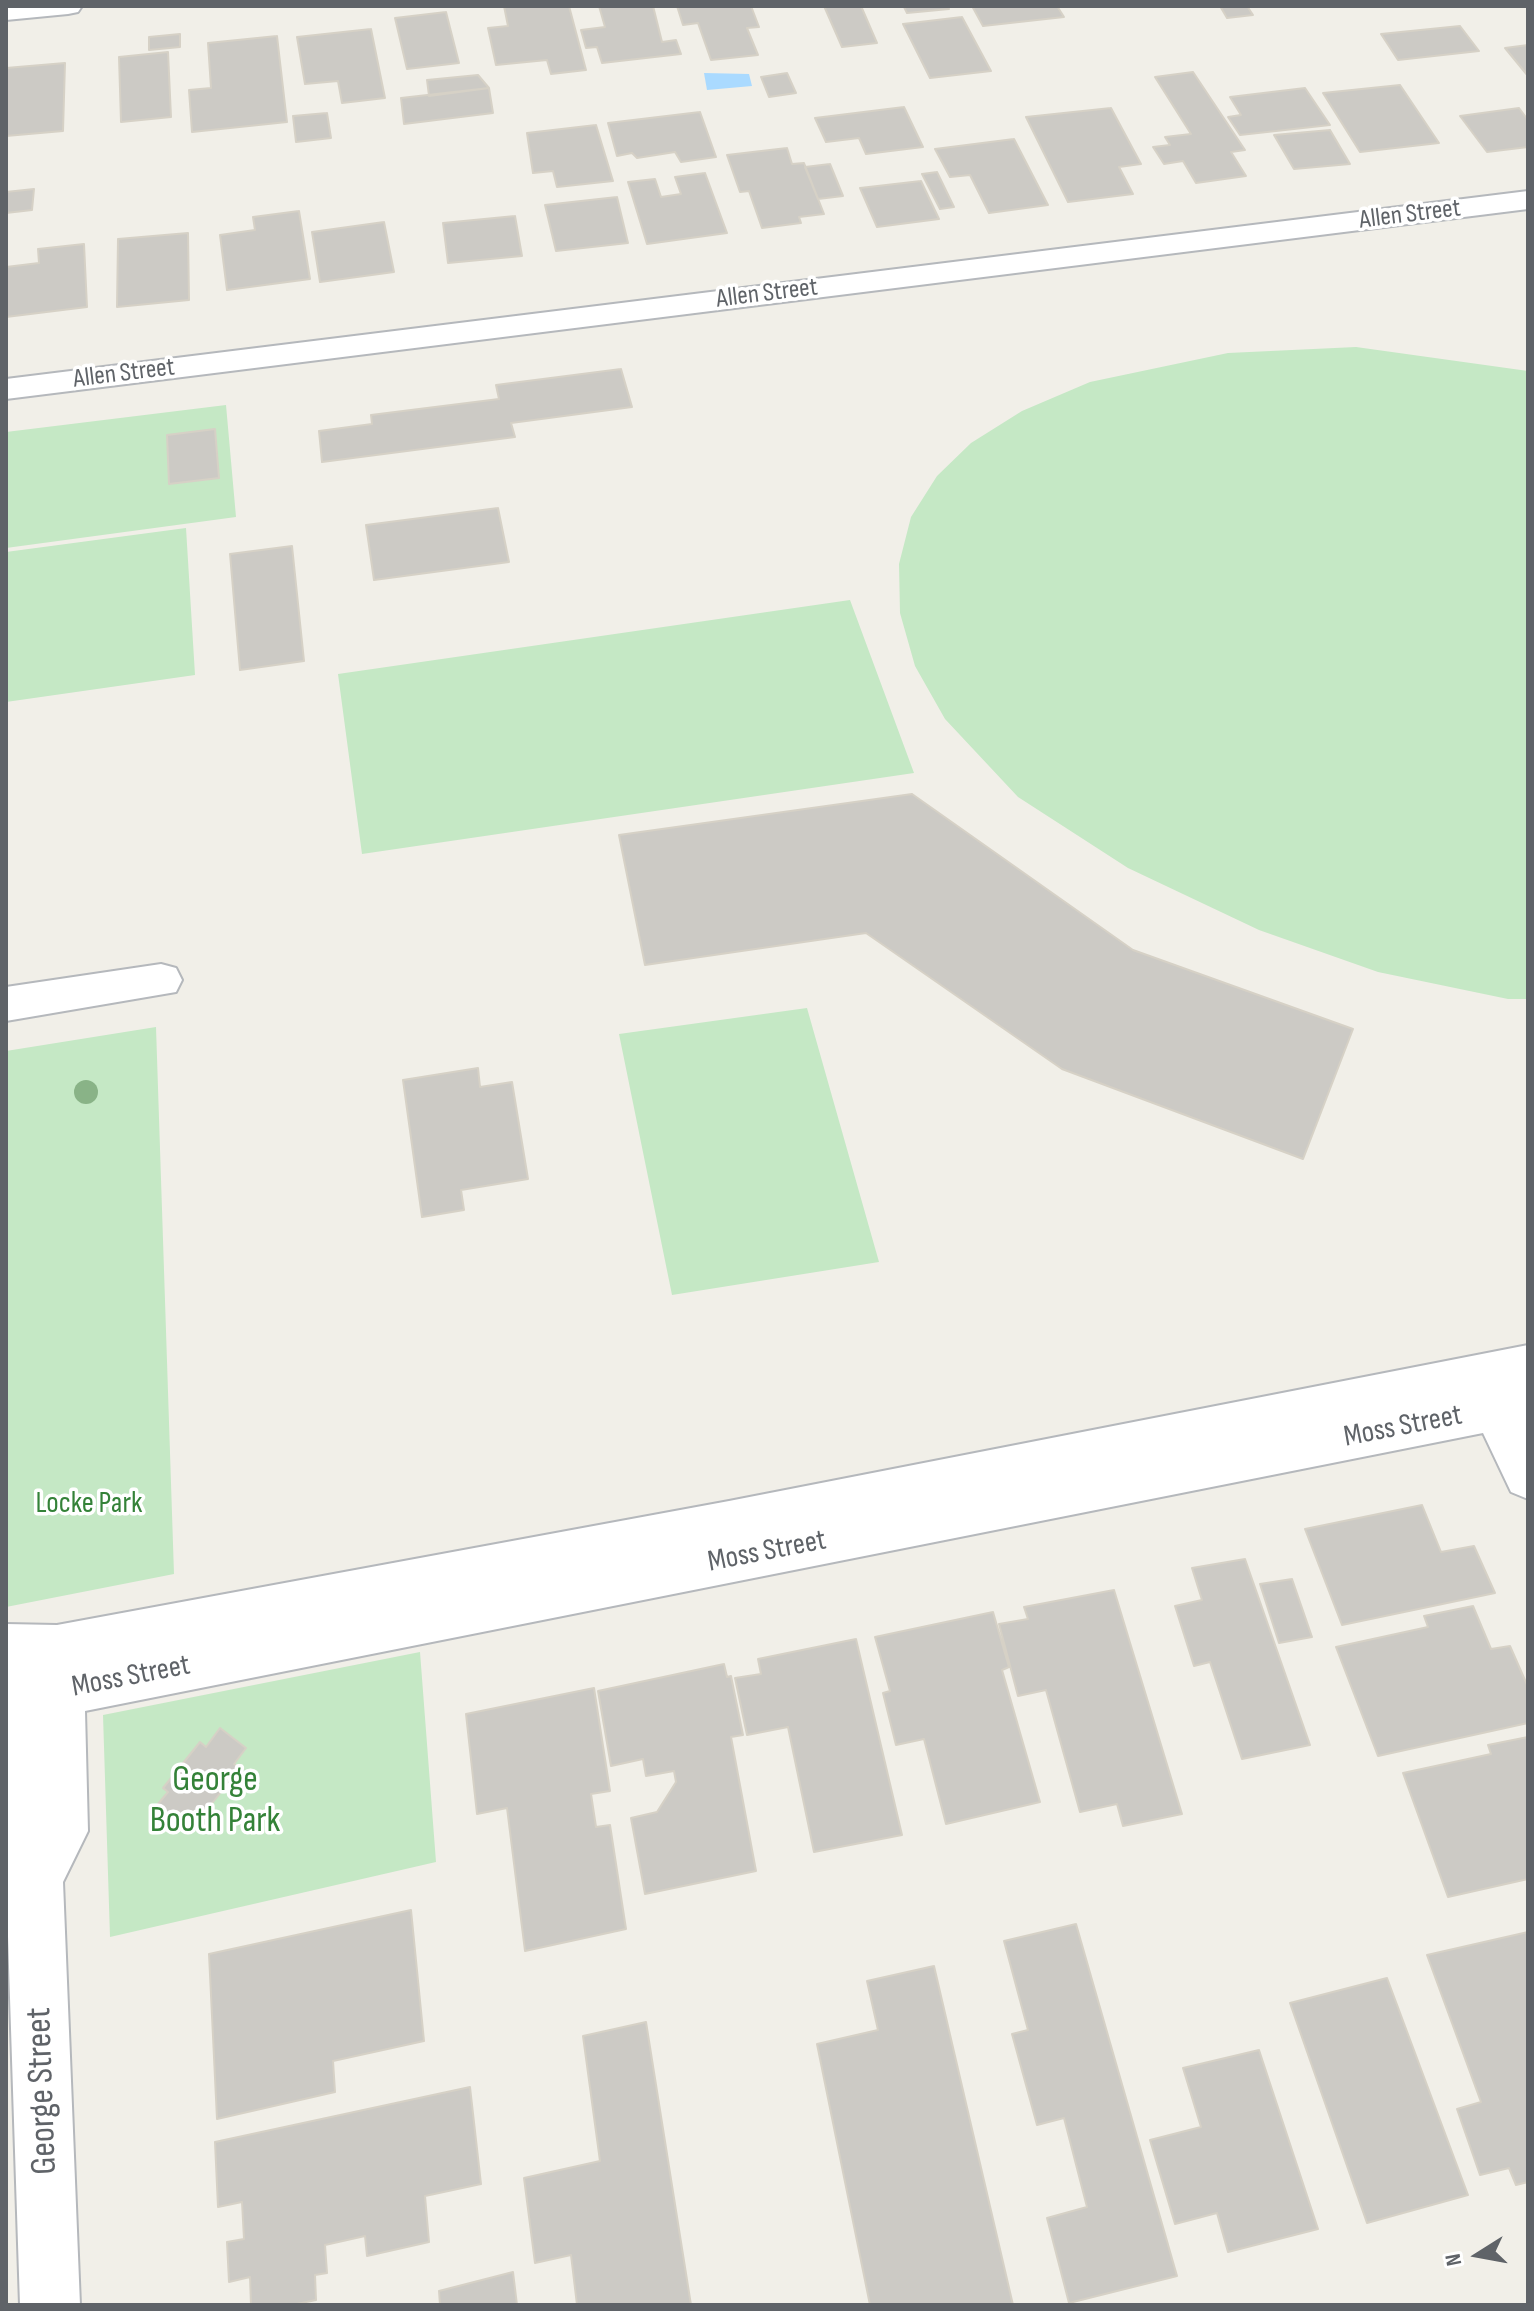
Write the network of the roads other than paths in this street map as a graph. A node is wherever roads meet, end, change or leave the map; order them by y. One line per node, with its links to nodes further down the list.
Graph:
1 (68, 6): 2 (street)
2 (6, 12)
3 (1528, 200): 4 (street, Allen Street)
4 (6, 389)
5 (161, 980): 6 (street)
6 (6, 1004)
7 (1528, 1366): 8 (street, Moss Street)
8 (1501, 1395): 9 (street); 10 (street, Moss Street)
9 (1528, 1476)
10 (25, 1673): 11 (street, George Street)
11 (50, 2305)

